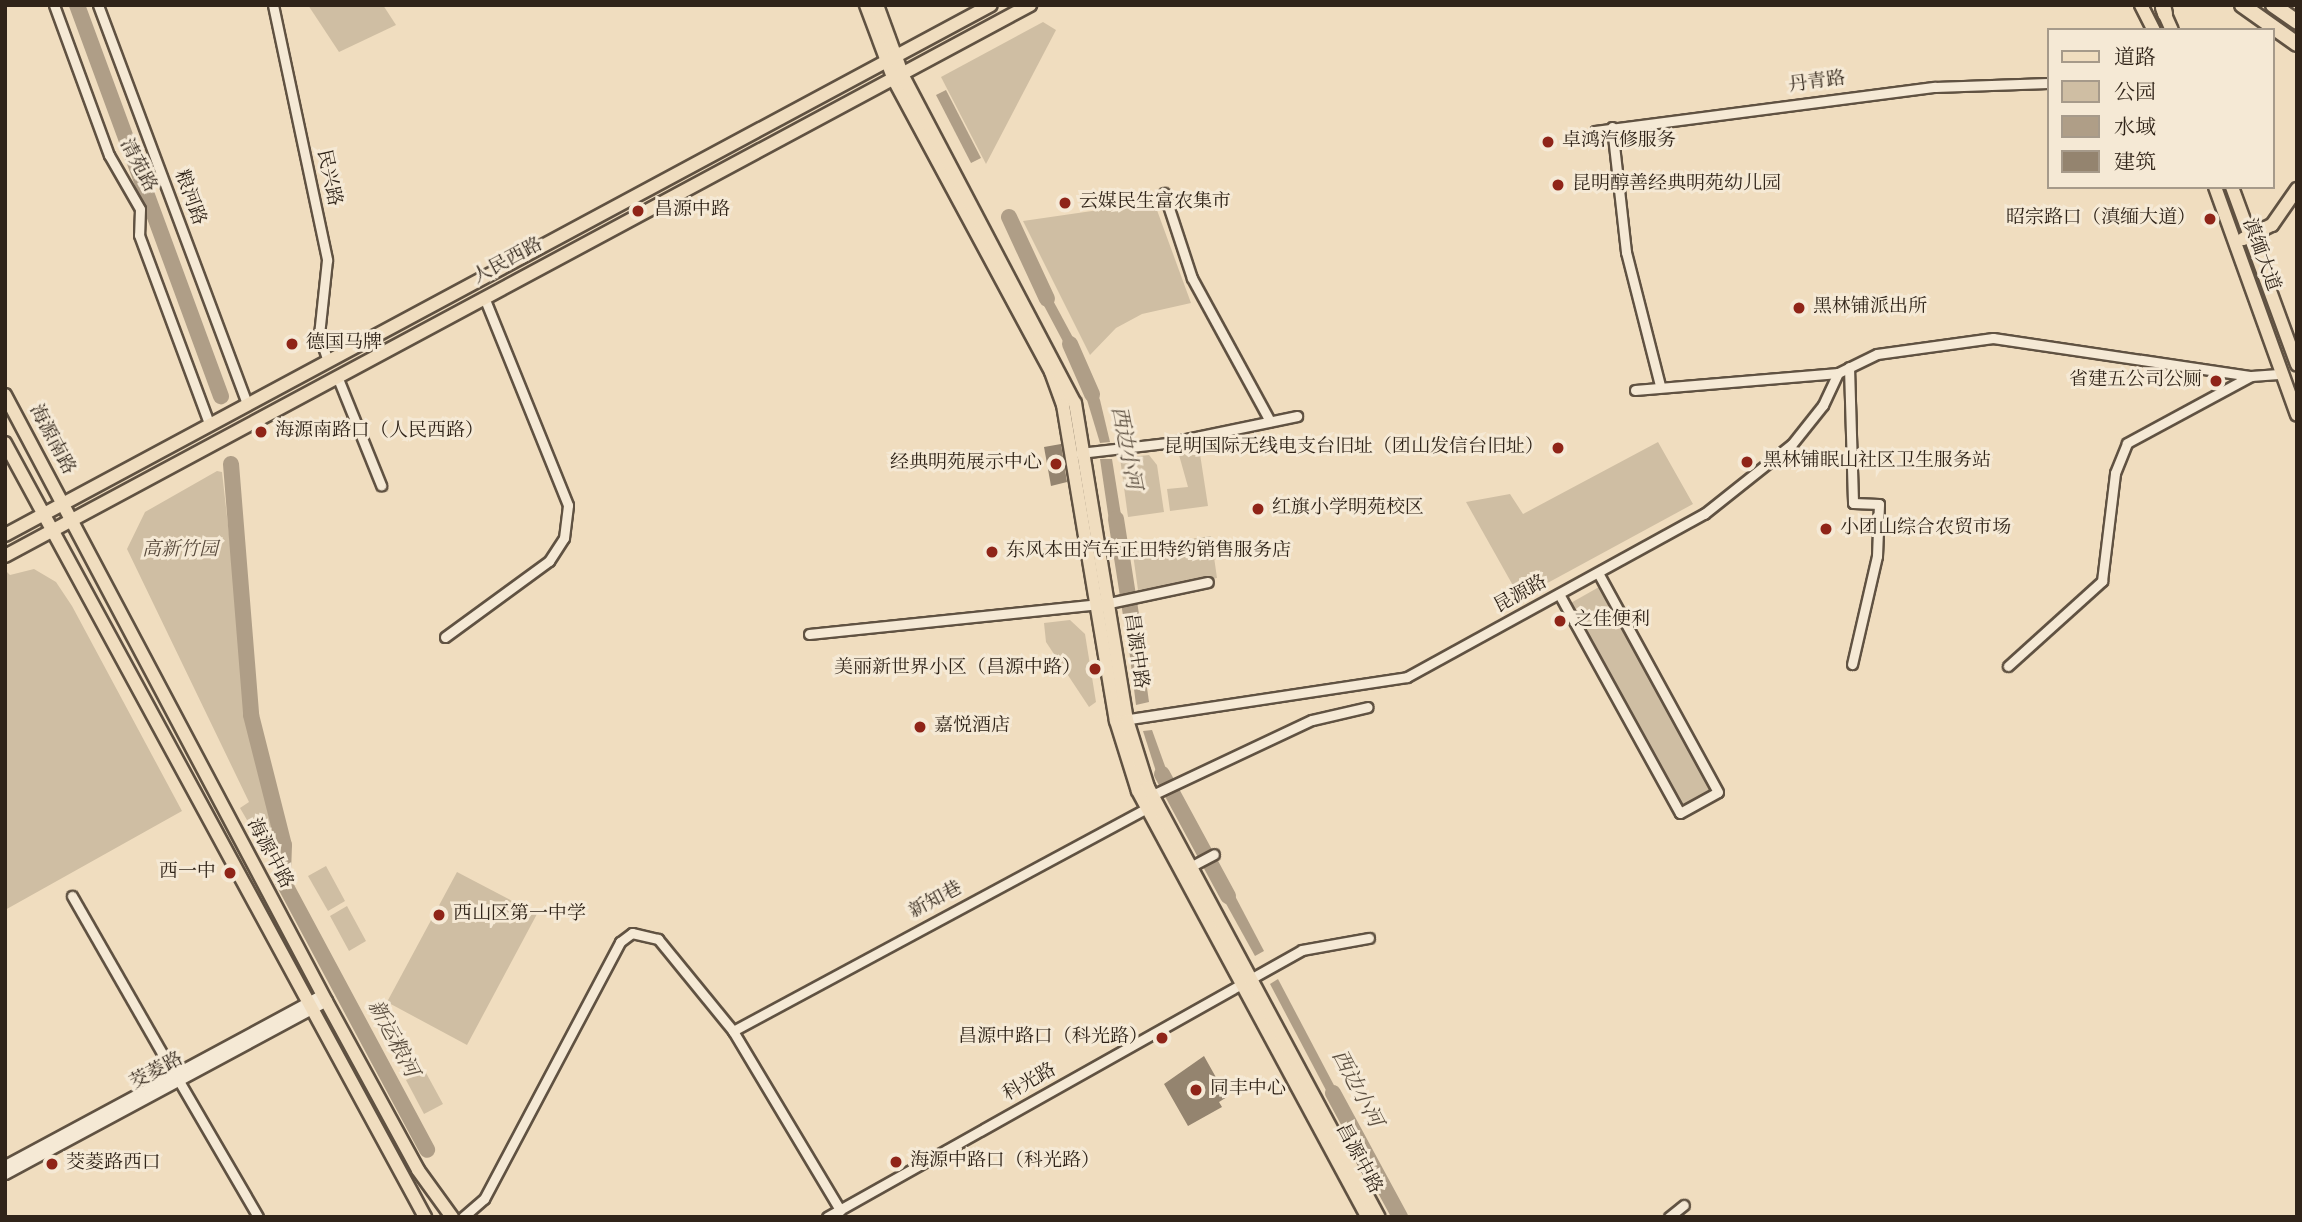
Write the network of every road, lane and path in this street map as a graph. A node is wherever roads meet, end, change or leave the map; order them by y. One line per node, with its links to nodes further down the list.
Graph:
1 (54, 5): 42 (street, 清苑路)
2 (98, 5): 38 (street, 粮河路)
3 (273, 5): 28 (street, 民兴路)
4 (866, 5): 16 (main road)
5 (877, 5): 16 (main road)
6 (991, 5): 16 (main road, 人民西路)
7 (1030, 5): 17 (main road, 人民西路)
8 (2141, 5): 13 (main road)
9 (2242, 5): 15 (highway)
10 (2273, 5): 12 (highway)
11 (2163, 8): 14 (main road)
12 (2297, 22)
13 (2153, 28)
14 (2171, 28)
15 (2297, 44)
16 (891, 61): 17 (main road, 昌源中路); 28 (main road, 人民西路)
17 (898, 78): 27 (main road, 人民西路); 44 (main road, 昌源中路)
18 (2046, 83): 19 (street, 丹青路)
19 (1612, 127): 20 (street, 丹青路); 35 (street)
20 (1595, 131)
21 (2297, 188): 25 (main road)
22 (2216, 189): 26 (main road, 滇缅大道)
23 (2233, 189): 25 (main road, 滇缅大道)
24 (1164, 193): 41 (street)
25 (2251, 237): 26 (main road); 29 (main road, 滇缅大道)
26 (2234, 242): 32 (main road, 滇缅大道)
27 (484, 297): 33 (main road, 人民西路); 57 (street)
28 (327, 358): 38 (main road, 人民西路)
29 (2297, 365)
30 (1849, 367): 31 (street); 34 (street); 58 (street)
31 (1838, 373): 35 (street); 52 (street, 昆源路)
32 (2282, 374): 34 (street); 39 (main road, 滇缅大道)
33 (337, 376): 45 (street); 48 (main road, 人民西路)
34 (2251, 376): 59 (street)
35 (1660, 385): 36 (street)
36 (1635, 390)
37 (5, 395): 46 (main road, 海源南路)
38 (247, 404): 42 (main road, 人民西路)
39 (2297, 415)
40 (1297, 416): 41 (street)
41 (1270, 421): 44 (street)
42 (209, 423): 46 (main road, 人民西路)
43 (5, 443): 47 (main road)
44 (1085, 453): 55 (main road, 昌源中路)
45 (380, 485)
46 (64, 503): 47 (main road, 人民西路); 48 (main road, 海源中路)
47 (43, 514): 49 (main road, 海源中路); 50 (main road, 人民西路)
48 (73, 521): 49 (main road, 人民西路); 68 (main road, 海源中路)
49 (52, 531): 51 (main road, 人民西路); 69 (main road, 海源中路)
50 (5, 535)
51 (5, 556)
52 (1598, 573): 54 (street, 昆源路); 54 (street)
53 (1208, 582): 55 (street)
54 (1559, 594): 61 (street, 昆源路)
55 (1108, 603): 56 (street); 61 (main road, 昌源中路)
56 (809, 634)
57 (445, 637)
58 (1852, 664)
59 (2008, 666)
60 (1368, 707): 62 (street, 新知巷)
61 (1126, 720): 62 (main road, 昌源中路)
62 (1149, 802): 64 (main road, 昌源中路); 67 (main road, 昌源中路); 70 (street, 新知巷)
63 (1214, 854): 64 (street)
64 (1192, 866): 67 (main road, 昌源中路)
65 (72, 896): 71 (street)
66 (1369, 938): 67 (street, 科光路)
67 (1246, 982): 75 (street, 科光路); 81 (main road, 昌源中路); 82 (main road, 昌源中路)
68 (324, 997): 69 (street, 茭菱路); 78 (main road, 海源中路)
69 (311, 1004): 71 (street, 茭菱路); 77 (main road, 海源中路)
70 (733, 1031): 75 (street); 79 (street)
71 (176, 1077): 72 (street, 茭菱路); 73 (street, 茭菱路); 76 (street)
72 (5, 1165)
73 (5, 1174)
74 (1684, 1205): 83 (street)
75 (840, 1210): 80 (street, 科光路)
76 (258, 1217)
77 (425, 1217)
78 (452, 1217)
79 (463, 1217)
80 (827, 1217)
81 (1367, 1217)
82 (1379, 1217)
83 (1669, 1217)

